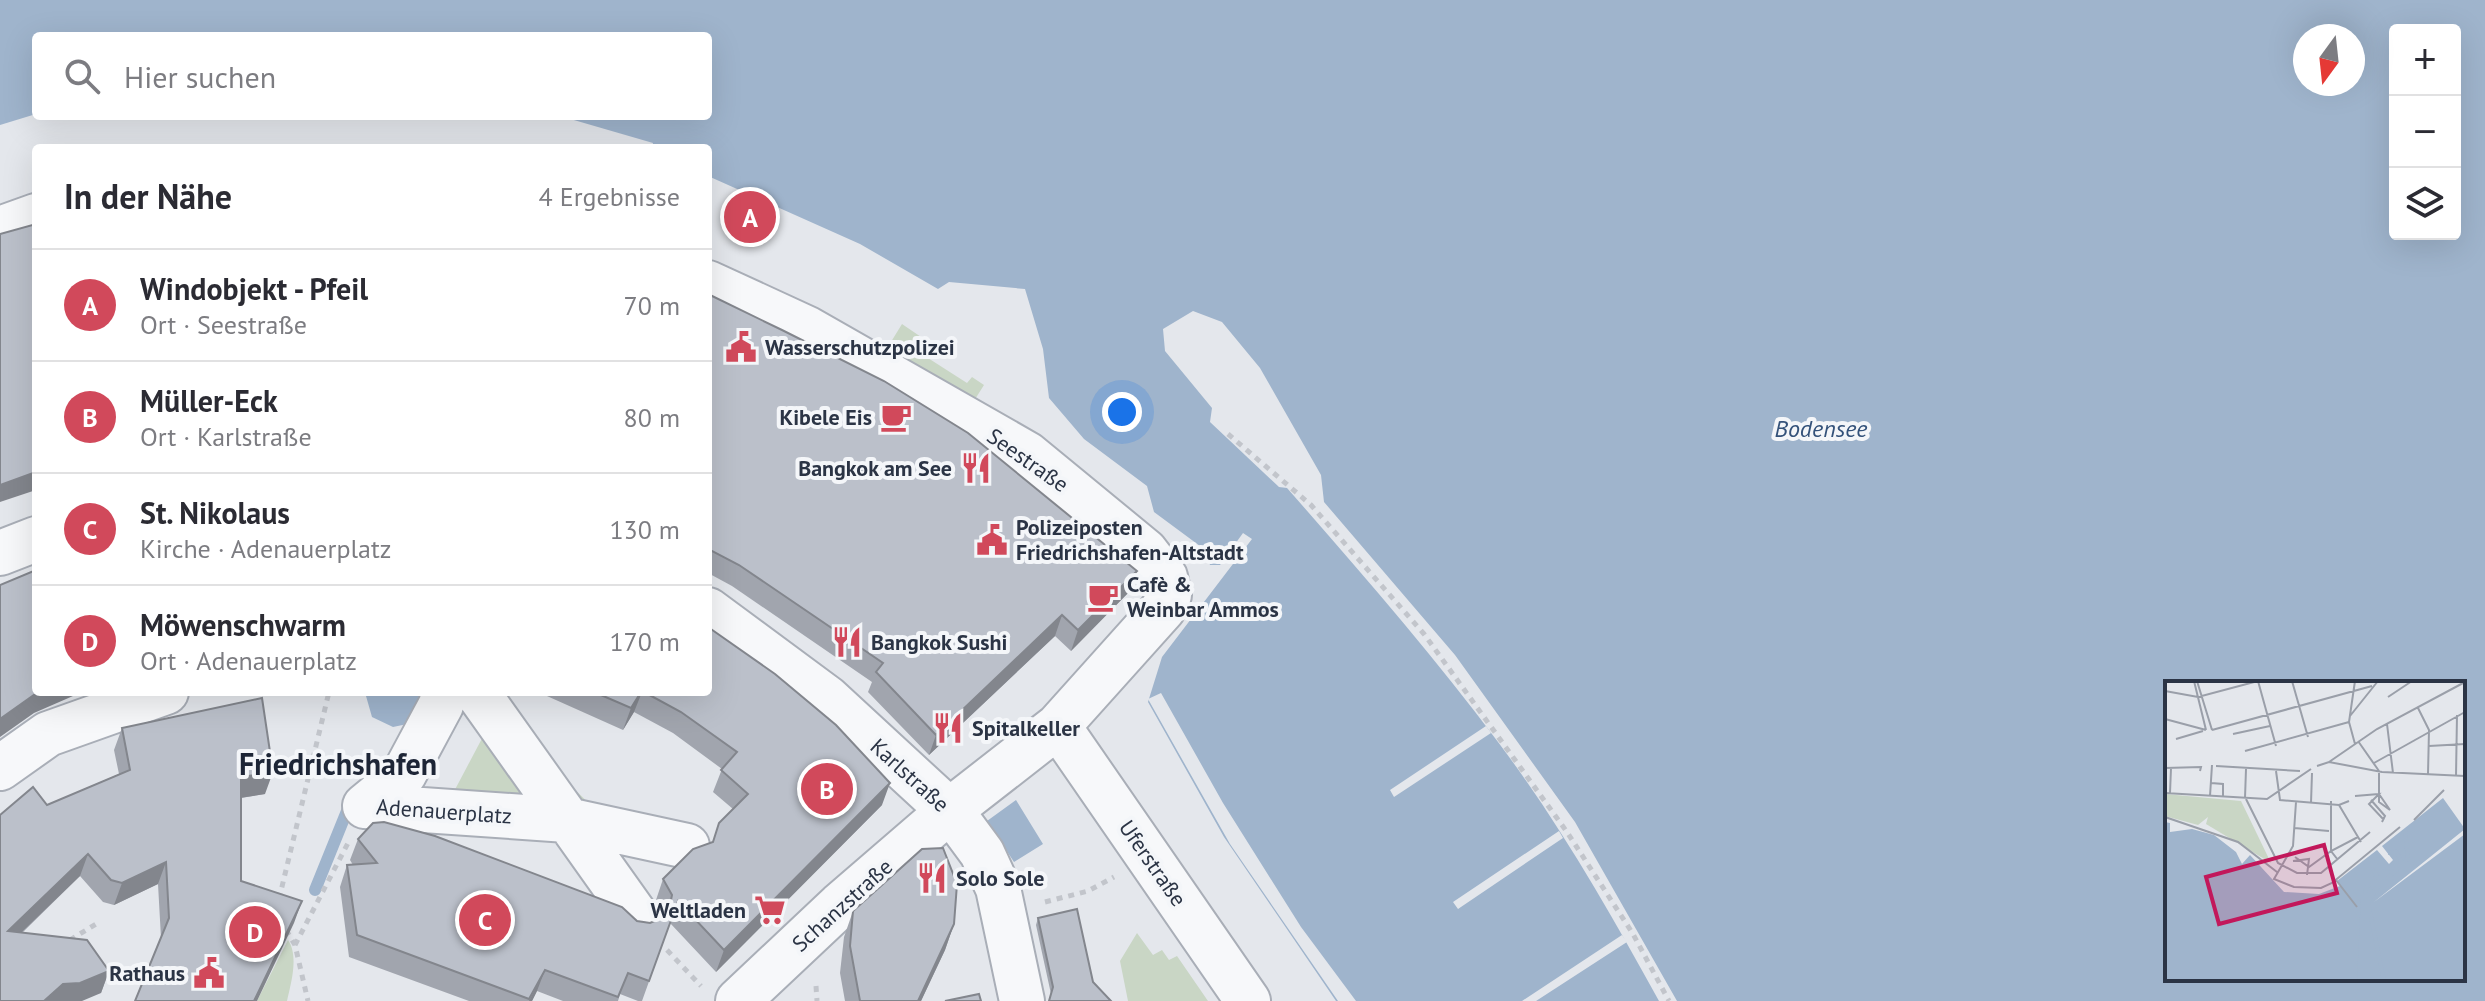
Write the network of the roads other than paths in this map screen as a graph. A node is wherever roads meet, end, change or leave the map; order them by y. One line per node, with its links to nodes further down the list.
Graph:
1 (32, 217): 2 (street)
2 (0, 229)
3 (712, 285): 9 (street, Seestraße)
4 (712, 613): 11 (street, Karlstraße)
5 (140, 696): 8 (street)
6 (443, 696): 12 (street, Adenauerplatz)
7 (480, 696): 12 (street)
8 (89, 704): 10 (street)
9 (1058, 726): 11 (street, Seestraße); 17 (street, Uferstraße)
10 (0, 768)
11 (949, 811): 15 (street, Schanzstraße); 16 (street, Karlstraße)
12 (567, 820): 13 (street, Adenauerplatz); 14 (street)
13 (687, 846)
14 (648, 929)
15 (722, 996)
16 (1022, 1001)
17 (1248, 1001)

